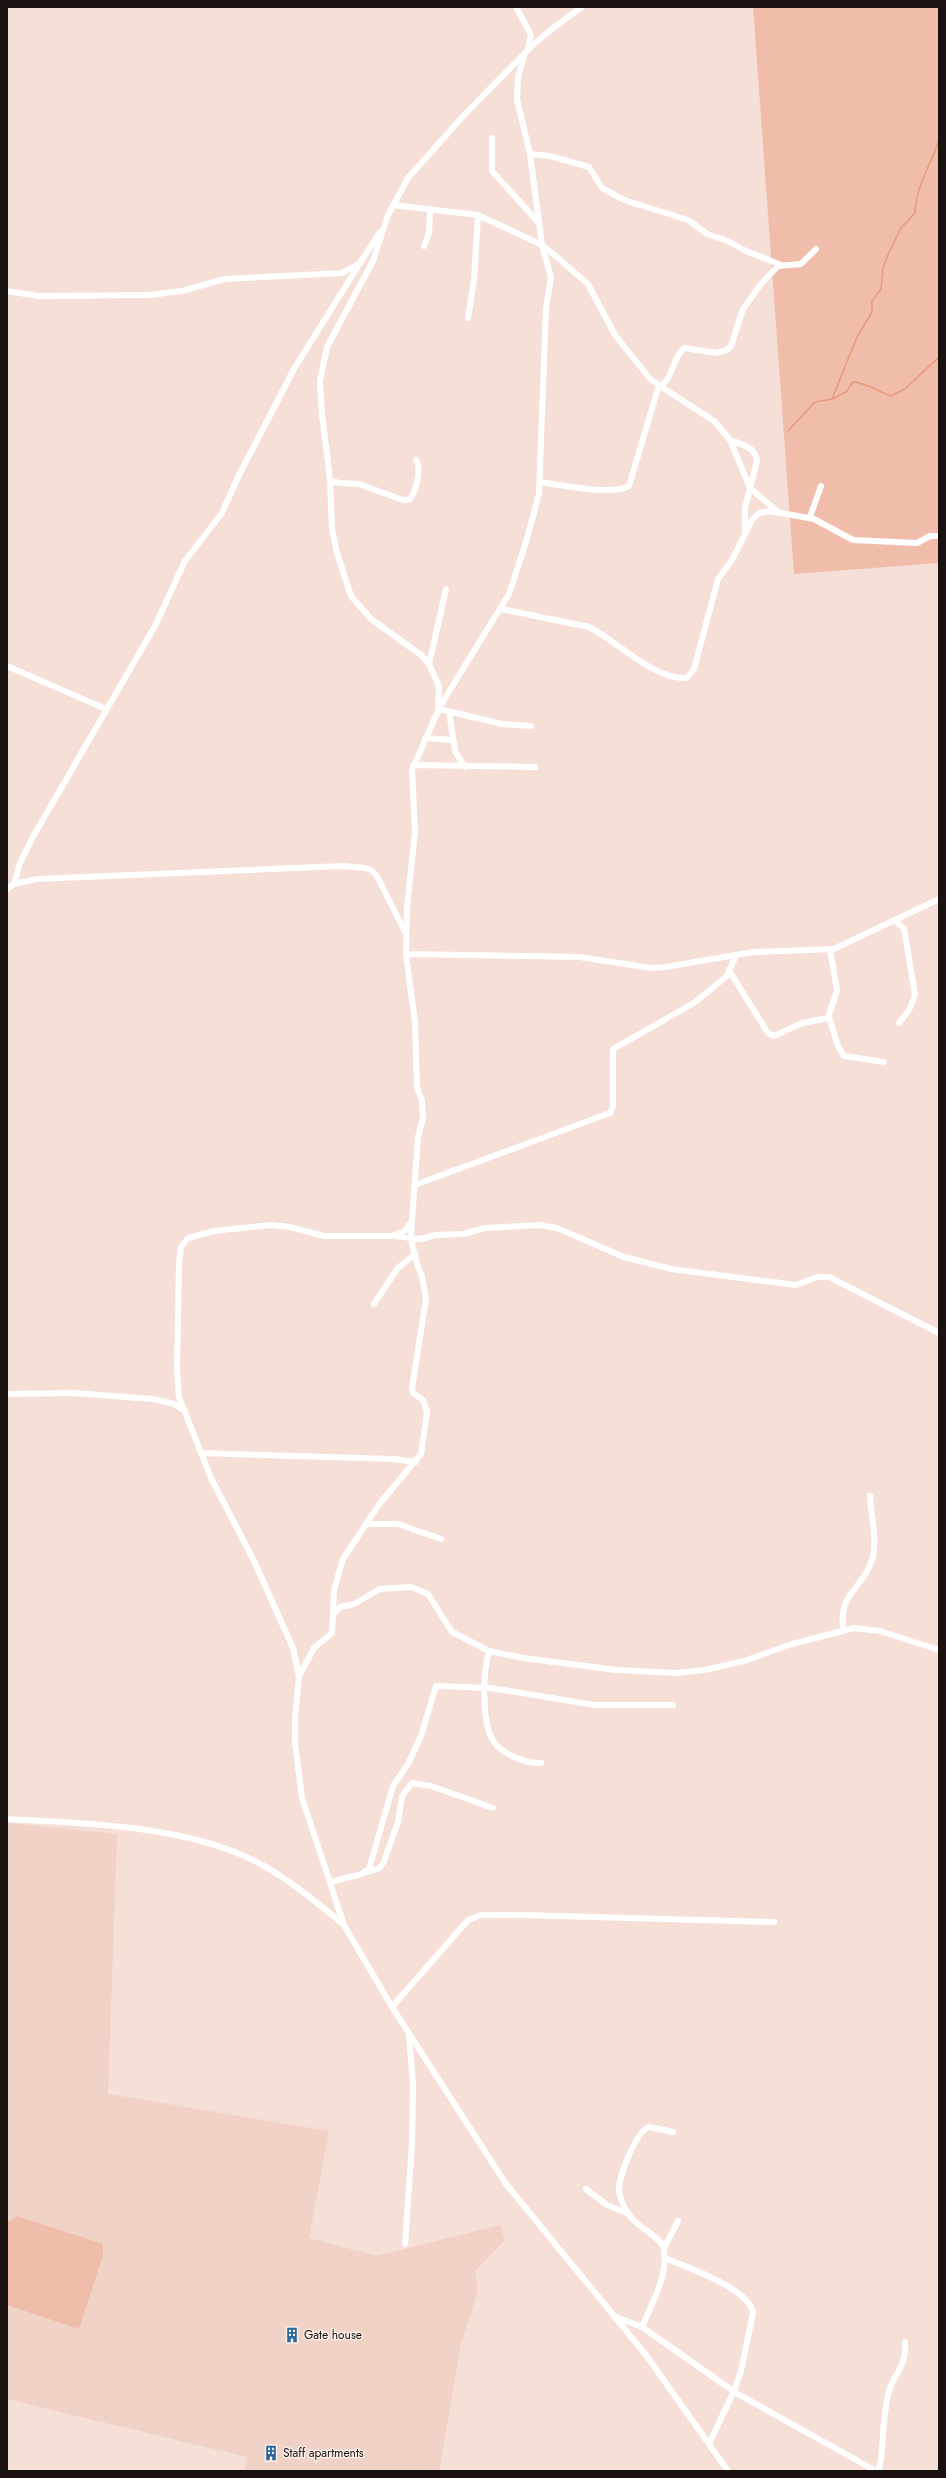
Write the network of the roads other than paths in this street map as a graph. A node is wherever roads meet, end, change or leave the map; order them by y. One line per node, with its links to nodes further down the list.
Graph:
1 (516, 7): 3 (street)
2 (582, 7): 3 (street)
3 (526, 54): 5 (street); 6 (street)
4 (492, 138): 9 (street)
5 (530, 154): 9 (street); 15 (street)
6 (393, 205): 7 (street); 10 (street)
7 (430, 209): 8 (street); 12 (street)
8 (478, 215): 11 (street); 17 (street)
9 (539, 224): 11 (street)
10 (382, 229): 14 (street); 21 (street)
11 (542, 245): 18 (street); 22 (street)
12 (424, 246)
13 (816, 249): 15 (street)
14 (360, 263): 16 (street); 33 (street)
15 (781, 265): 18 (street)
16 (7, 291)
17 (468, 318)
18 (660, 386): 19 (street); 22 (street)
19 (730, 440): 24 (street); 24 (street)
20 (416, 460): 21 (street)
21 (330, 480): 31 (street)
22 (540, 482): 30 (street)
23 (821, 486): 26 (street)
24 (750, 488): 25 (street); 27 (street)
25 (778, 512): 26 (street); 27 (street)
26 (810, 517): 28 (street)
27 (745, 536): 30 (street)
28 (939, 536)
29 (446, 589): 31 (street)
30 (501, 609): 34 (street)
31 (429, 664): 34 (street)
32 (7, 666): 33 (street)
33 (106, 709): 42 (street)
34 (439, 710): 35 (street); 37 (street)
35 (448, 711): 36 (street); 38 (street)
36 (531, 726)
37 (425, 738): 38 (street); 39 (street)
38 (453, 740): 41 (street)
39 (413, 765): 41 (street); 46 (street)
40 (535, 766): 41 (street)
41 (465, 767)
42 (14, 884): 43 (street); 46 (street)
43 (7, 889)
44 (939, 899): 45 (street)
45 (894, 921): 47 (street); 52 (street)
46 (406, 935): 48 (street)
47 (830, 949): 49 (street); 51 (street)
48 (406, 954): 49 (street); 54 (street)
49 (736, 955): 50 (street)
50 (730, 972): 51 (street); 54 (street)
51 (829, 1017): 53 (street)
52 (899, 1023)
53 (884, 1062)
54 (415, 1185): 55 (street)
55 (412, 1220): 56 (street); 57 (street)
56 (396, 1236): 57 (street); 62 (street)
57 (411, 1239): 58 (street); 60 (street)
58 (415, 1254): 59 (street); 64 (street)
59 (374, 1304)
60 (939, 1333)
61 (7, 1394): 62 (street)
62 (185, 1411): 63 (street)
63 (201, 1453): 64 (street); 72 (street)
64 (416, 1462): 66 (street)
65 (870, 1496): 69 (street)
66 (367, 1524): 67 (street); 68 (street)
67 (441, 1539)
68 (334, 1615): 71 (street); 72 (street)
69 (844, 1629): 70 (street); 71 (street)
70 (939, 1650)
71 (489, 1651): 73 (street)
72 (299, 1676): 79 (street)
73 (485, 1688): 74 (street); 75 (street); 78 (street)
74 (673, 1705)
75 (541, 1763)
76 (493, 1808): 78 (street)
77 (7, 1819): 81 (street)
78 (366, 1872): 79 (street)
79 (330, 1882): 81 (street)
80 (774, 1922): 82 (street)
81 (344, 1925): 82 (street)
82 (392, 2007): 83 (street)
83 (409, 2034): 88 (street); 91 (street)
84 (673, 2132): 86 (street)
85 (586, 2189): 86 (street)
86 (629, 2214): 89 (street)
87 (678, 2221): 89 (street)
88 (404, 2244)
89 (664, 2248): 90 (street)
90 (665, 2258): 92 (street); 94 (street)
91 (613, 2316): 92 (street); 95 (street)
92 (642, 2327): 94 (street)
93 (905, 2342): 97 (street)
94 (734, 2391): 95 (street); 97 (street)
95 (709, 2444): 96 (street)
96 (728, 2471)
97 (878, 2471)

